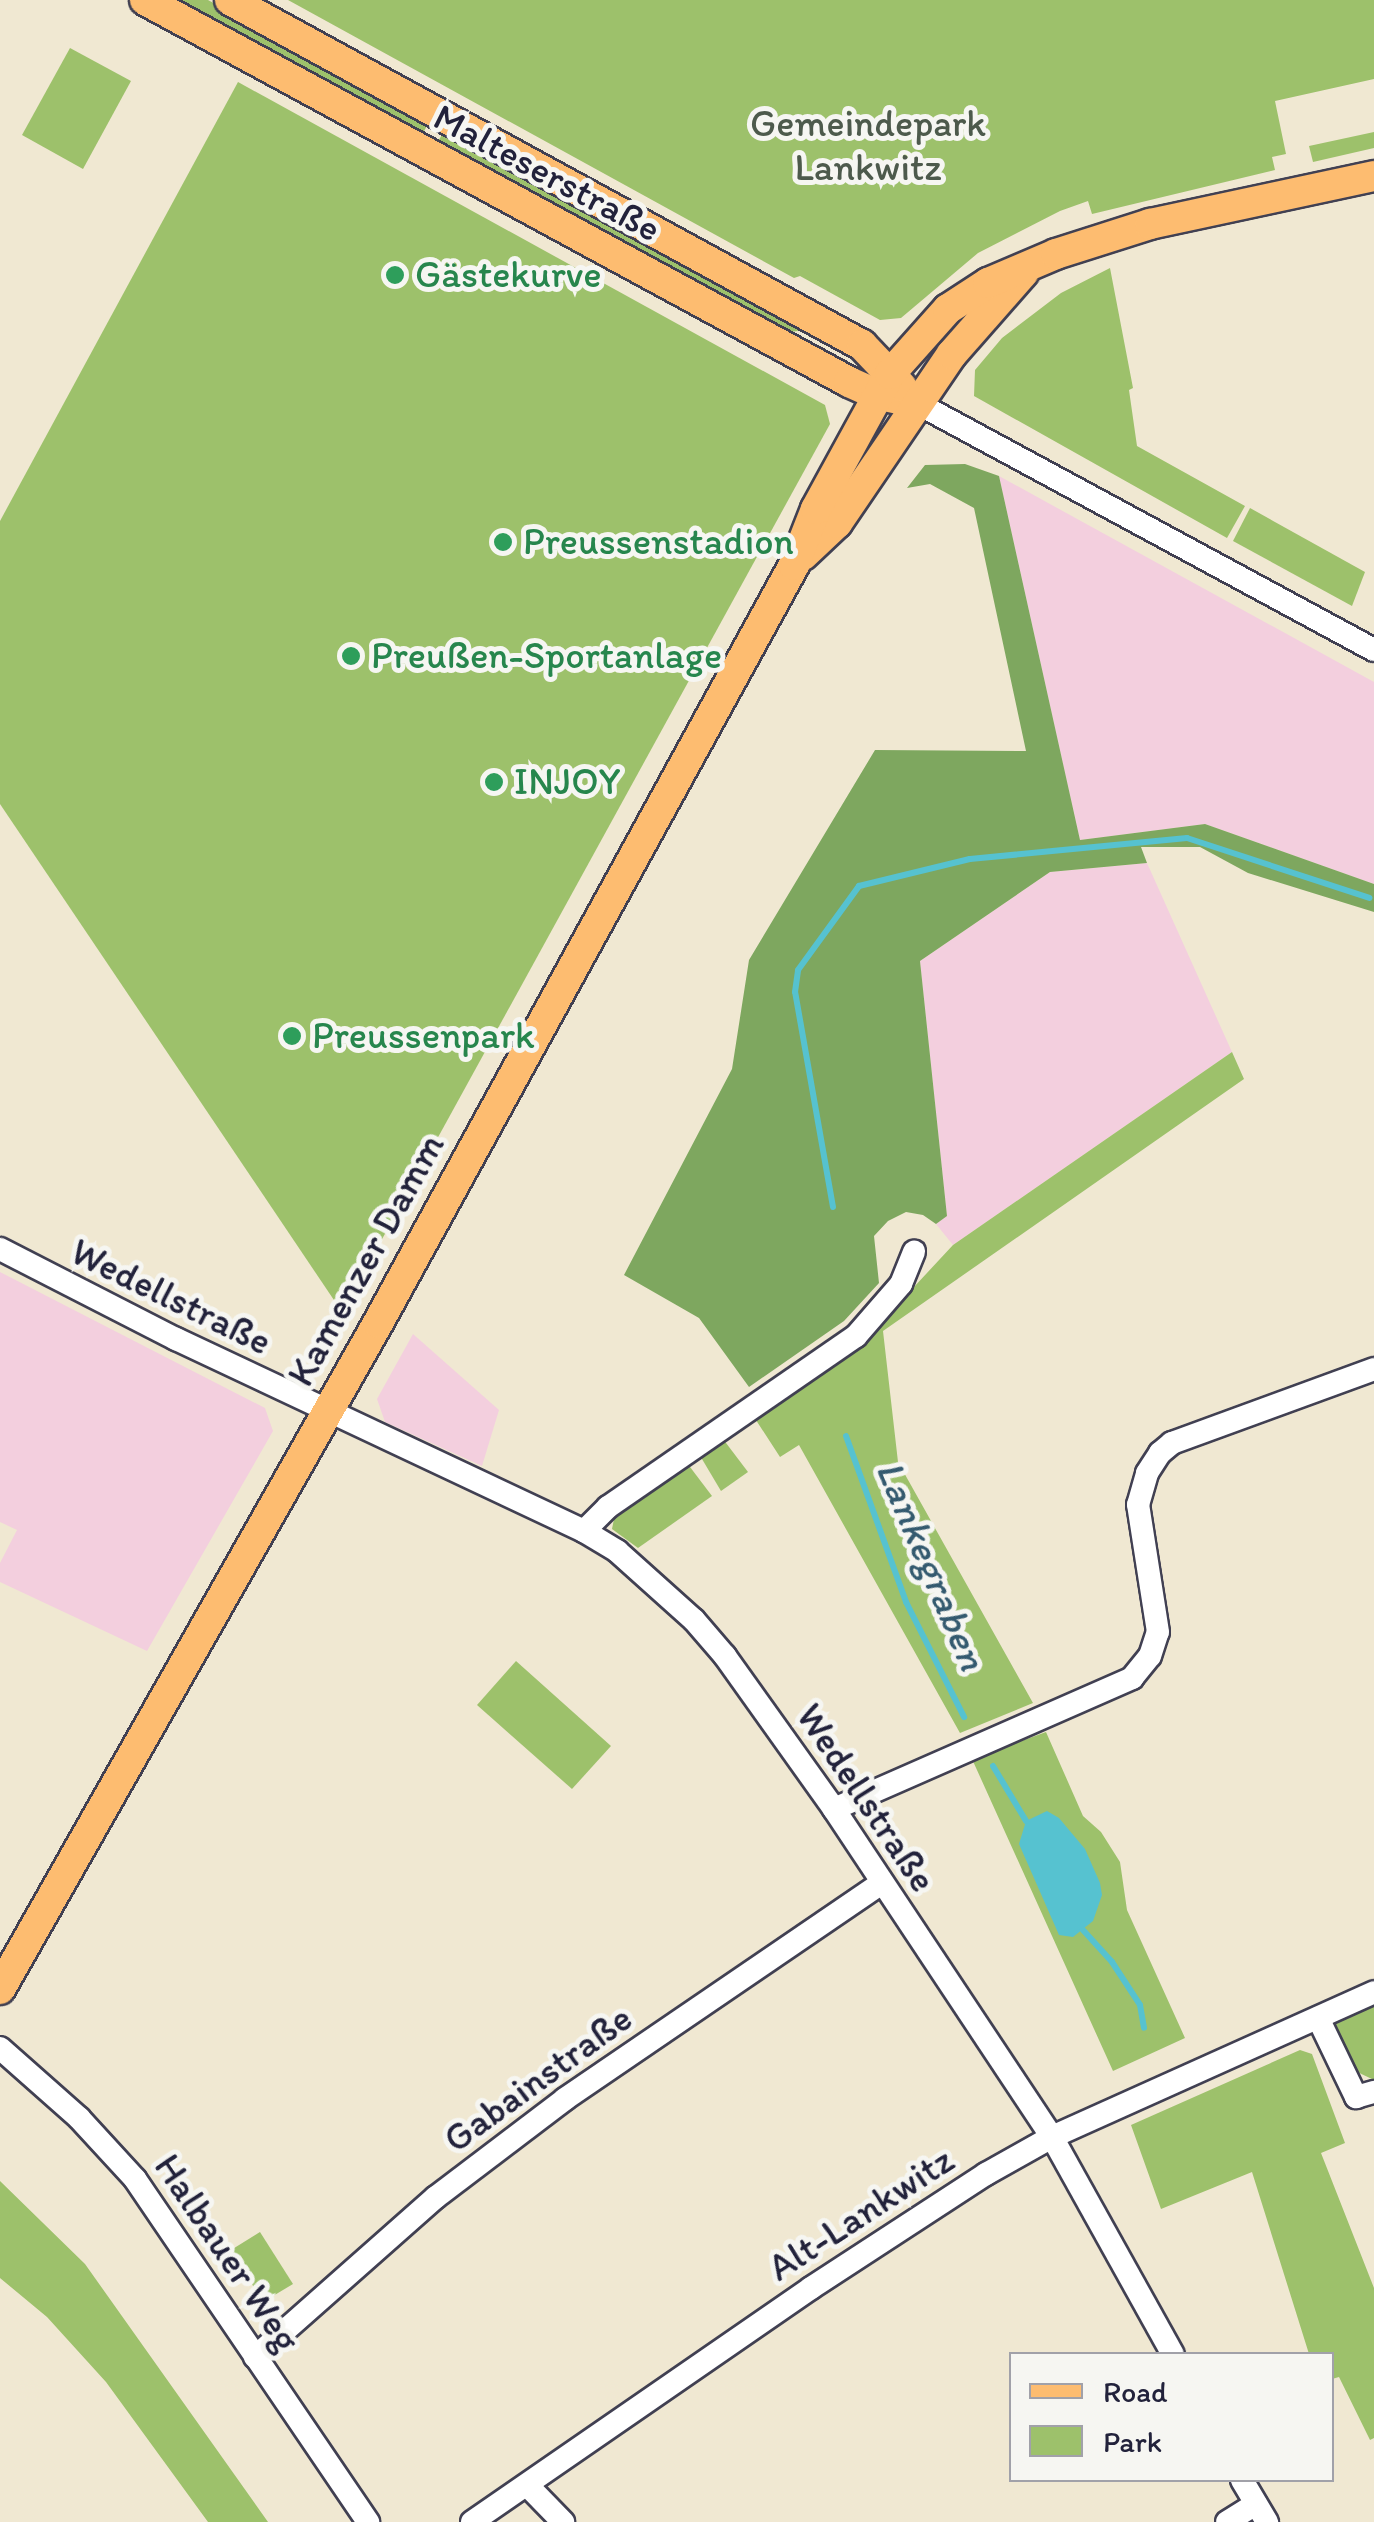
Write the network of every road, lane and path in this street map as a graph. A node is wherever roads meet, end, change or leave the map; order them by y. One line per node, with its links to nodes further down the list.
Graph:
1 (145, 0): 4 (main road, Malteserstraße)
2 (230, 0): 3 (main road, Malteserstraße)
3 (442, 116): 4 (main road); 7 (main road, Malteserstraße)
4 (422, 152): 7 (main road, Malteserstraße)
5 (1374, 176): 6 (main road, Kamenzer Damm)
6 (1024, 272): 7 (main road, Kamenzer Damm); 8 (main road, Kamenzer Damm)
7 (883, 384): 8 (main road, Malteserstraße); 9 (main road, Kamenzer Damm)
8 (917, 402): 9 (main road, Kamenzer Damm); 10 (street, Malteserstraße)
9 (794, 564): 14 (main road, Kamenzer Damm)
10 (1374, 650)
11 (0, 1249): 14 (street, Wedellstraße)
12 (914, 1251): 15 (street)
13 (1374, 1369): 16 (street)
14 (328, 1412): 15 (street, Wedellstraße); 18 (main road, Kamenzer Damm)
15 (584, 1531): 16 (street, Wedellstraße)
16 (834, 1809): 17 (street, Wedellstraße)
17 (882, 1883): 23 (street, Wedellstraße); 25 (street, Gabainstraße)
18 (0, 1989)
19 (1374, 1992): 20 (street, Alt-Lankwitz)
20 (1318, 2018): 22 (street); 23 (street, Alt-Lankwitz)
21 (0, 2048): 25 (street, Halbauer Weg)
22 (1374, 2092)
23 (1052, 2137): 24 (street, Wedellstraße); 27 (street, Alt-Lankwitz)
24 (1171, 2352)
25 (255, 2356): 29 (street, Halbauer Weg)
26 (1243, 2482): 28 (street)
27 (527, 2484): 30 (street, Alt-Lankwitz); 31 (street)
28 (1261, 2513): 32 (street)
29 (368, 2522)
30 (472, 2522)
31 (563, 2522)
32 (1228, 2522)

